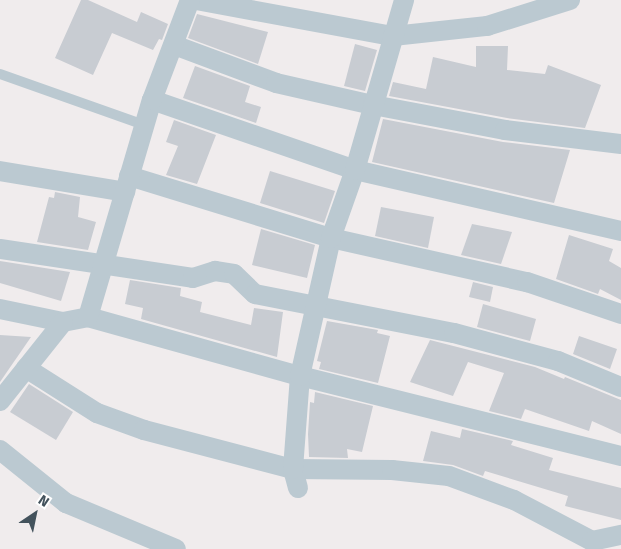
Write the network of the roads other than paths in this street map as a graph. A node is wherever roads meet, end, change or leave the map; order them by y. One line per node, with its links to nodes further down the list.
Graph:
1 (190, 0): 6 (street)
2 (196, 0): 5 (street)
3 (404, 0): 5 (street)
4 (570, 0): 5 (street)
5 (394, 36): 9 (street)
6 (174, 45): 8 (street); 9 (street)
7 (0, 74): 10 (lane)
8 (152, 100): 10 (street); 12 (street)
9 (373, 105): 11 (street); 12 (street)
10 (144, 125): 14 (street)
11 (621, 144)
12 (355, 170): 15 (street); 16 (street)
13 (0, 171): 14 (street)
14 (127, 184): 16 (street); 18 (street)
15 (621, 231)
16 (331, 238): 19 (street); 21 (street)
17 (0, 249): 18 (street)
18 (103, 264): 19 (street); 22 (street)
19 (316, 305): 25 (street); 26 (street)
20 (0, 309): 23 (street)
21 (621, 314)
22 (88, 317): 23 (street); 25 (street)
23 (63, 322): 24 (street)
24 (26, 368): 27 (street); 30 (street)
25 (300, 376): 29 (street); 30 (street)
26 (621, 386)
27 (0, 401)
28 (0, 450): 32 (street)
29 (621, 456)
30 (295, 478): 31 (street)
31 (621, 535)
32 (176, 549)

